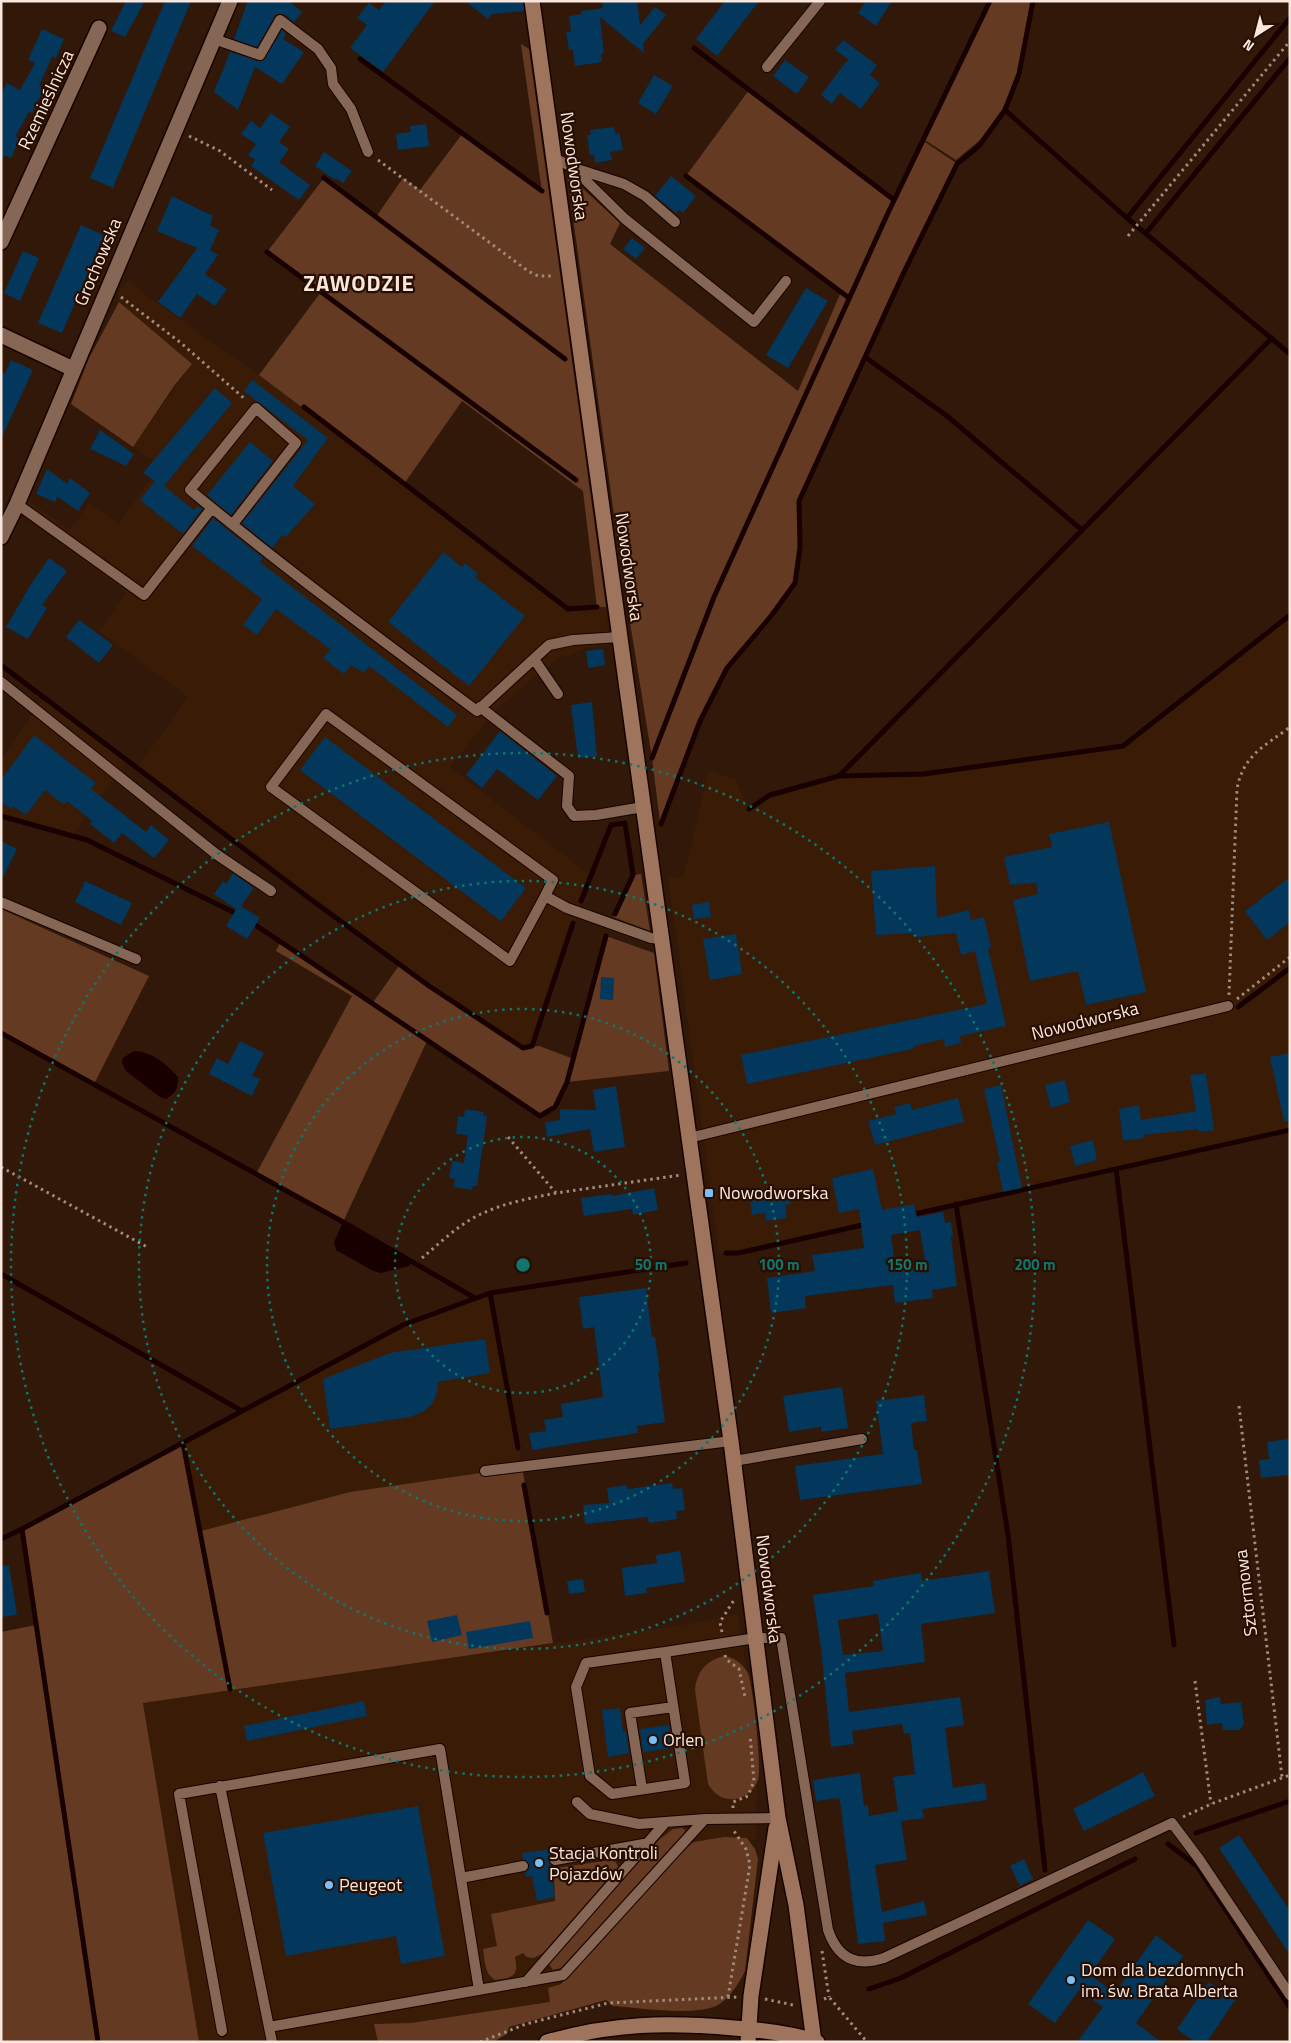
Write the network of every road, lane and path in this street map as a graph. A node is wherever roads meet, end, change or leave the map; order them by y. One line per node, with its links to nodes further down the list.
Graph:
1 (230, 1): 5 (street, Grochowska)
2 (532, 1): 10 (street, Nowodworska)
3 (820, 1): 7 (lane)
4 (99, 28): 15 (street, Rzemieślnicza)
5 (214, 39): 8 (street, Grochowska); 9 (lane)
6 (1290, 41): 14 (path)
7 (767, 67)
8 (176, 129): 12 (path); 18 (street, Grochowska)
9 (368, 152): 16 (path)
10 (554, 158): 11 (lane); 16 (street, Nowodworska)
11 (572, 167): 13 (lane); 17 (lane)
12 (272, 190)
13 (675, 222)
14 (1128, 236)
15 (1, 242)
16 (570, 274): 26 (street, Nowodworska)
17 (786, 281)
18 (108, 287): 20 (street, Grochowska); 21 (path)
19 (1, 335): 20 (street)
20 (73, 369): 22 (street, Grochowska)
21 (256, 408): 23 (lane); 24 (lane)
22 (17, 504): 23 (lane); 25 (street, Grochowska)
23 (212, 508): 24 (lane)
24 (233, 524): 30 (lane)
25 (1, 538)
26 (620, 636): 27 (lane); 32 (street, Nowodworska)
27 (534, 659): 29 (lane); 30 (lane)
28 (1, 682): 33 (lane)
29 (558, 694)
30 (480, 707): 32 (lane)
31 (1290, 727): 39 (path)
32 (643, 807): 36 (street, Nowodworska)
33 (271, 891)
34 (545, 896): 34 (lane); 36 (lane)
35 (1, 902): 38 (lane)
36 (661, 939): 41 (street, Nowodworska)
37 (1290, 957): 39 (path)
38 (136, 959)
39 (1228, 1006): 41 (lane, Nowodworska)
40 (508, 1137): 44 (path)
41 (689, 1138): 43 (street, Nowodworska)
42 (1, 1167): 45 (path)
43 (694, 1173): 44 (path); 49 (street, Nowodworska)
44 (556, 1193): 46 (path)
45 (150, 1248)
46 (422, 1258)
47 (1239, 1406): 61 (path, Sztormowa)
48 (862, 1440): 50 (lane)
49 (731, 1442): 50 (street, Nowodworska); 51 (lane)
50 (734, 1460): 53 (street, Nowodworska)
51 (485, 1471)
52 (733, 1595): 54 (path)
53 (756, 1638): 54 (lane); 66 (street, Nowodworska); 75 (lane)
54 (724, 1643): 55 (lane); 57 (path)
55 (665, 1652): 58 (lane); 63 (lane)
56 (1195, 1681): 65 (path)
57 (746, 1701)
58 (673, 1707): 63 (lane); 63 (lane)
59 (750, 1731): 67 (path)
60 (1290, 1775): 61 (path)
61 (1282, 1777): 65 (path)
62 (220, 1786): 74 (lane); 81 (lane); 82 (lane)
63 (642, 1789)
64 (576, 1802): 69 (lane)
65 (1211, 1804): 70 (path)
66 (778, 1818): 67 (lane); 83 (street); 84 (street, Nowodworska)
67 (733, 1819): 68 (lane); 79 (path)
68 (705, 1820): 69 (lane); 76 (lane)
69 (665, 1823): 71 (lane)
70 (1172, 1823): 75 (lane); 78 (lane)
71 (649, 1843): 72 (lane); 76 (lane)
72 (555, 1860)
73 (523, 1866): 74 (lane)
74 (461, 1878): 77 (lane)
75 (828, 1930): 80 (path)
76 (526, 1982): 77 (lane)
77 (479, 1990): 81 (lane)
78 (1290, 1995)
79 (728, 1997)
80 (829, 1997)
81 (268, 2026): 85 (lane)
82 (222, 2031)
83 (749, 2035): 84 (street); 86 (street)
84 (815, 2041)
85 (272, 2042)
86 (548, 2042)

